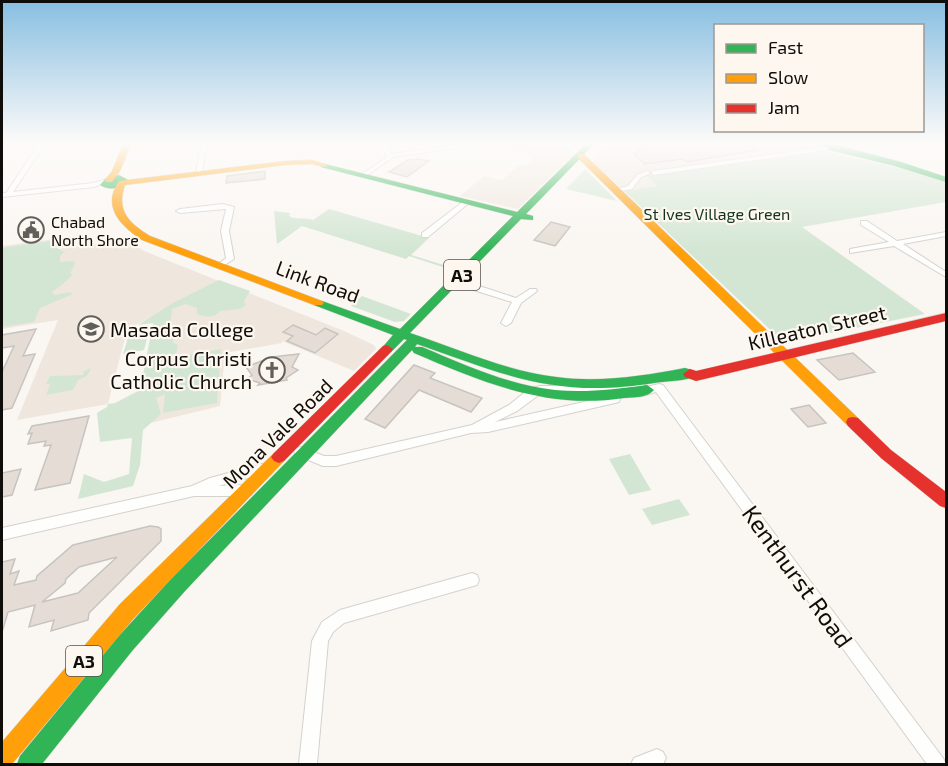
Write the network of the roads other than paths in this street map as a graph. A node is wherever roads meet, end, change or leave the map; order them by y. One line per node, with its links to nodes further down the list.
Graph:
1 (16, 180): 9 (street)
2 (129, 180): 7 (main road)
3 (382, 180): 10 (main road)
4 (562, 180): 12 (main road, Mona Vale Road / A3)
5 (605, 180): 8 (main road)
6 (636, 180): 8 (street)
7 (113, 181): 9 (street); 18 (main road, Link Road); 25 (main road, Link Road)
8 (614, 189): 26 (main road)
9 (5, 195)
10 (466, 202): 12 (main road); 15 (street)
11 (180, 211): 18 (street)
12 (525, 217): 20 (main road, Mona Vale Road / A3); 25 (main road, Mona Vale Road / A3)
13 (864, 223): 16 (street)
14 (946, 234): 16 (street)
15 (425, 235)
16 (896, 243): 17 (street); 19 (street)
17 (853, 251)
18 (220, 266): 25 (main road, Link Road)
19 (946, 275)
20 (466, 285): 22 (street); 25 (main road, Mona Vale Road / A3)
21 (533, 291): 22 (street)
22 (517, 301): 24 (street)
23 (946, 317): 26 (main road, Killeaton Street)
24 (506, 323)
25 (406, 339): 27 (main road, Link Road); 29 (main road, Link Road); 31 (main road, Mona Vale Road / A3); 32 (main road, Mona Vale Road / A3)
26 (784, 355): 28 (main road, Killeaton Street); 35 (main road)
27 (544, 380): 28 (main road, Killeaton Street)
28 (656, 384): 29 (main road, Killeaton Street); 30 (street, Killeaton Street); 41 (street, Kenthurst Road)
29 (533, 392): 30 (street, Killeaton Street)
30 (471, 429): 31 (street, Killeaton Street)
31 (304, 453): 32 (street); 39 (main road, Mona Vale Road / A3)
32 (271, 467): 33 (street); 34 (main road, Mona Vale Road / A3)
33 (194, 491): 34 (street); 36 (street)
34 (247, 491): 38 (main road, Mona Vale Road / A3)
35 (946, 501)
36 (2, 534)
37 (472, 580): 40 (street)
38 (2, 759)
39 (28, 765)
40 (308, 765)
41 (937, 765)

